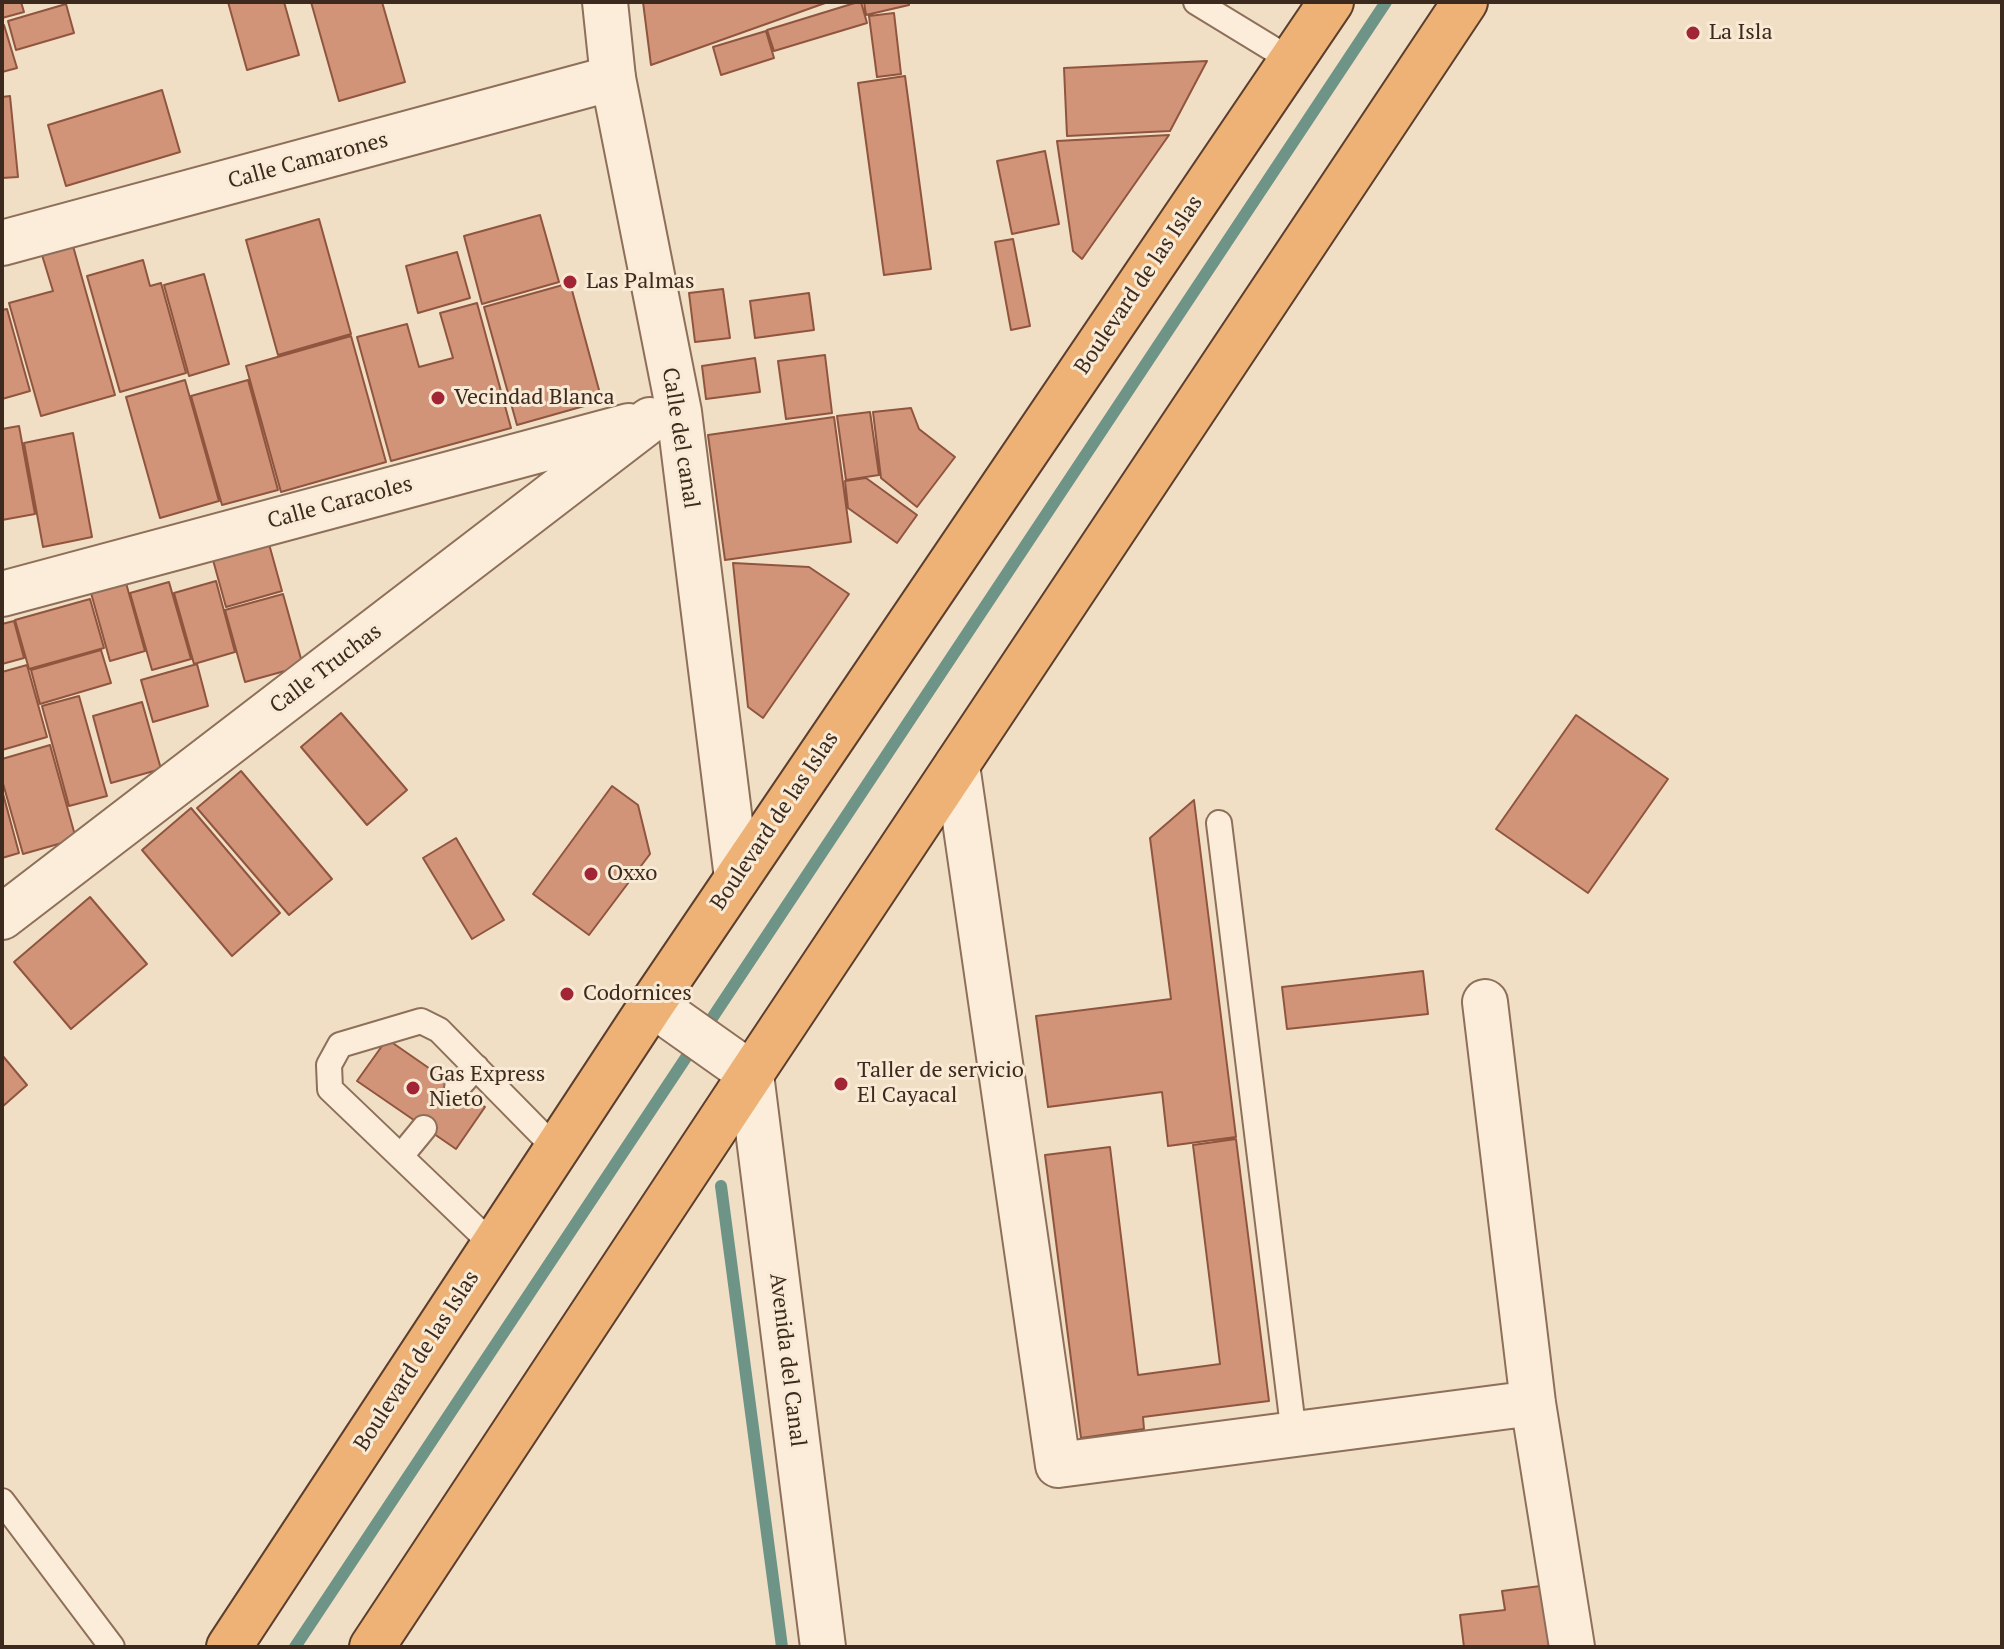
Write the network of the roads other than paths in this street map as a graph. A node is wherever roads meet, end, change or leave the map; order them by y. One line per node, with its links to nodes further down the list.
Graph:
1 (605, 2): 6 (street, Calle del canal)
2 (1196, 2): 5 (lane)
3 (1331, 2): 5 (highway, Boulevard de las Islas)
4 (1465, 2): 10 (highway)
5 (1291, 60): 12 (highway, Boulevard de las Islas)
6 (613, 78): 7 (street, Calle Camarones); 8 (street, Calle del canal)
7 (2, 243)
8 (664, 416): 9 (street, Calle Caracoles); 12 (street, Calle del canal); 13 (street, Calle Truchas)
9 (2, 594)
10 (957, 765): 17 (highway); 24 (street)
11 (1219, 823): 24 (lane)
12 (737, 878): 15 (highway, Boulevard de las Islas)
13 (2, 917)
14 (1485, 1002): 23 (street)
15 (667, 1014): 17 (street); 20 (highway, Boulevard de las Islas)
16 (476, 1067): 18 (lane); 20 (lane); 21 (lane)
17 (745, 1070): 28 (highway); 29 (street, Avenida del Canal)
18 (457, 1088)
19 (424, 1128): 21 (lane)
20 (556, 1149): 22 (highway, Boulevard de las Islas)
21 (401, 1156): 22 (lane)
22 (493, 1245): 27 (highway, Boulevard de las Islas)
23 (1533, 1403): 24 (street); 30 (street)
24 (1294, 1435)
25 (2, 1501): 26 (lane)
26 (112, 1647)
27 (229, 1647)
28 (372, 1647)
29 (823, 1647)
30 (1572, 1647)

